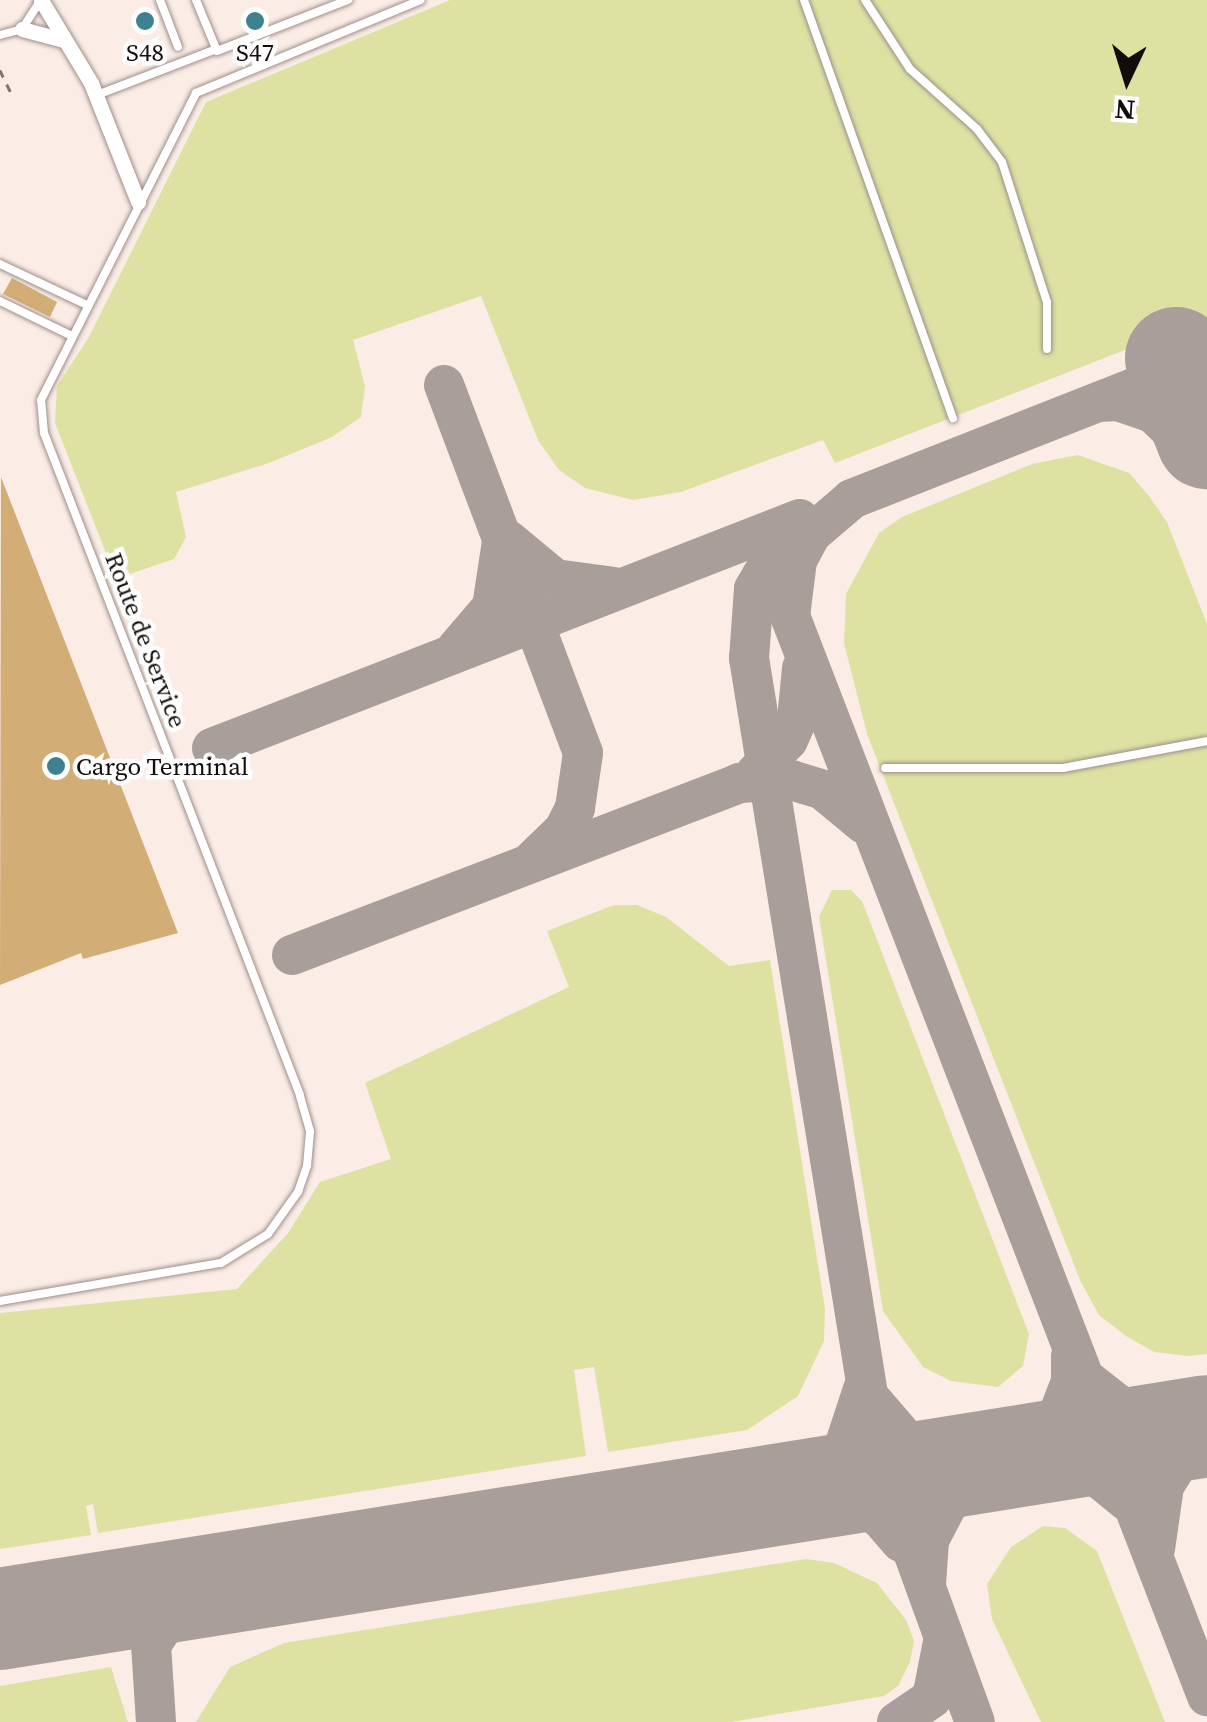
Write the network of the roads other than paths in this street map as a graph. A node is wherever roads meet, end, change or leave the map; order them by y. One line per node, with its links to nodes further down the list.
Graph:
1 (40, 0): 9 (lane); 11 (street)
2 (160, 0): 12 (lane)
3 (196, 0): 13 (lane)
4 (348, 0): 8 (lane)
5 (421, 0): 15 (lane, Route de Service)
6 (804, 0): 21 (lane)
7 (866, 0): 20 (lane)
8 (333, 3): 13 (lane)
9 (22, 29): 10 (lane); 11 (street)
10 (0, 35)
11 (63, 40): 14 (street)
12 (178, 47)
13 (216, 48): 14 (lane)
14 (96, 95): 15 (street)
15 (138, 202): 18 (lane, Route de Service)
16 (0, 264): 18 (lane)
17 (0, 301): 19 (lane)
18 (85, 304): 19 (lane, Route de Service)
19 (70, 335): 24 (lane, Route de Service)
20 (1048, 348)
21 (954, 418)
22 (1207, 741): 23 (lane)
23 (885, 768)
24 (0, 1301)

